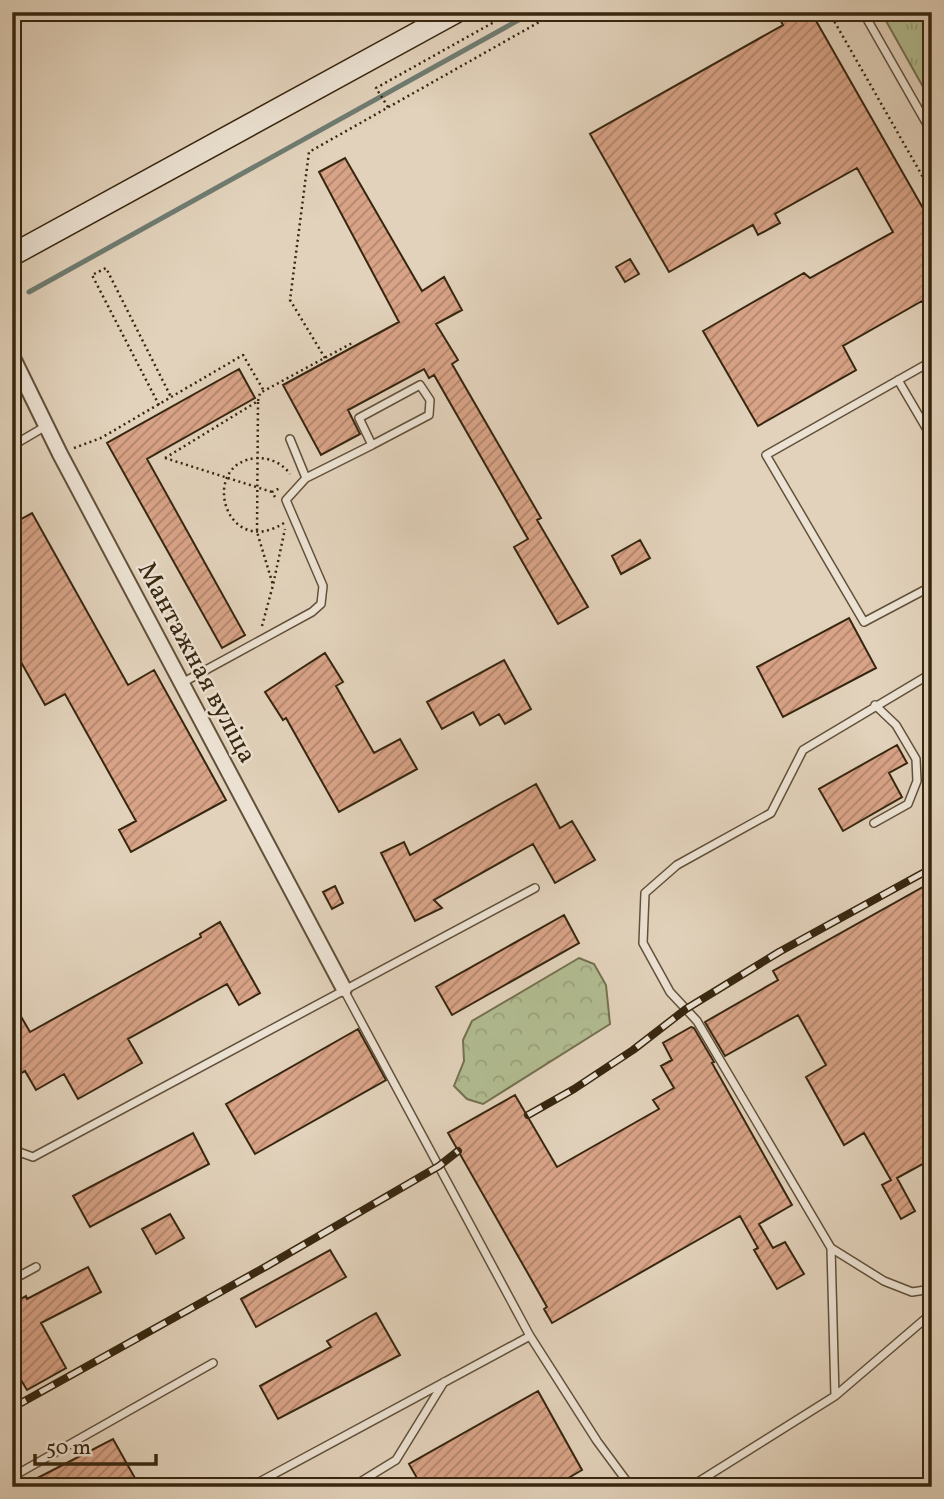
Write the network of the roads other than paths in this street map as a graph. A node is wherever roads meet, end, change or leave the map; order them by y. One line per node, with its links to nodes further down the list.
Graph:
1 (456, 12): 4 (main road)
2 (863, 12): 3 (lane)
3 (932, 133)
4 (12, 255)
5 (12, 356): 8 (street, Мантажная вуліца)
6 (932, 361): 7 (lane)
7 (898, 380): 9 (lane); 14 (lane)
8 (46, 426): 12 (lane); 16 (street, Мантажная вуліца)
9 (932, 438)
10 (290, 439): 13 (lane)
11 (372, 445): 11 (lane); 13 (lane)
12 (12, 446)
13 (306, 478): 16 (lane)
14 (932, 586)
15 (932, 673): 17 (lane)
16 (182, 683): 20 (street, Мантажная вуліца)
17 (875, 705): 18 (lane); 22 (lane)
18 (874, 823)
19 (535, 888): 20 (lane)
20 (344, 989): 21 (lane); 27 (lane)
21 (12, 1139)
22 (831, 1248): 25 (lane); 30 (lane)
23 (36, 1267): 24 (lane)
24 (12, 1280)
25 (932, 1289)
26 (932, 1313): 30 (lane)
27 (530, 1336): 29 (lane); 32 (lane)
28 (213, 1363): 31 (lane)
29 (444, 1382): 33 (lane); 34 (lane)
30 (835, 1396): 36 (lane)
31 (12, 1477)
32 (630, 1486): 35 (lane)
33 (250, 1487)
34 (352, 1487)
35 (648, 1487)
36 (690, 1487)

